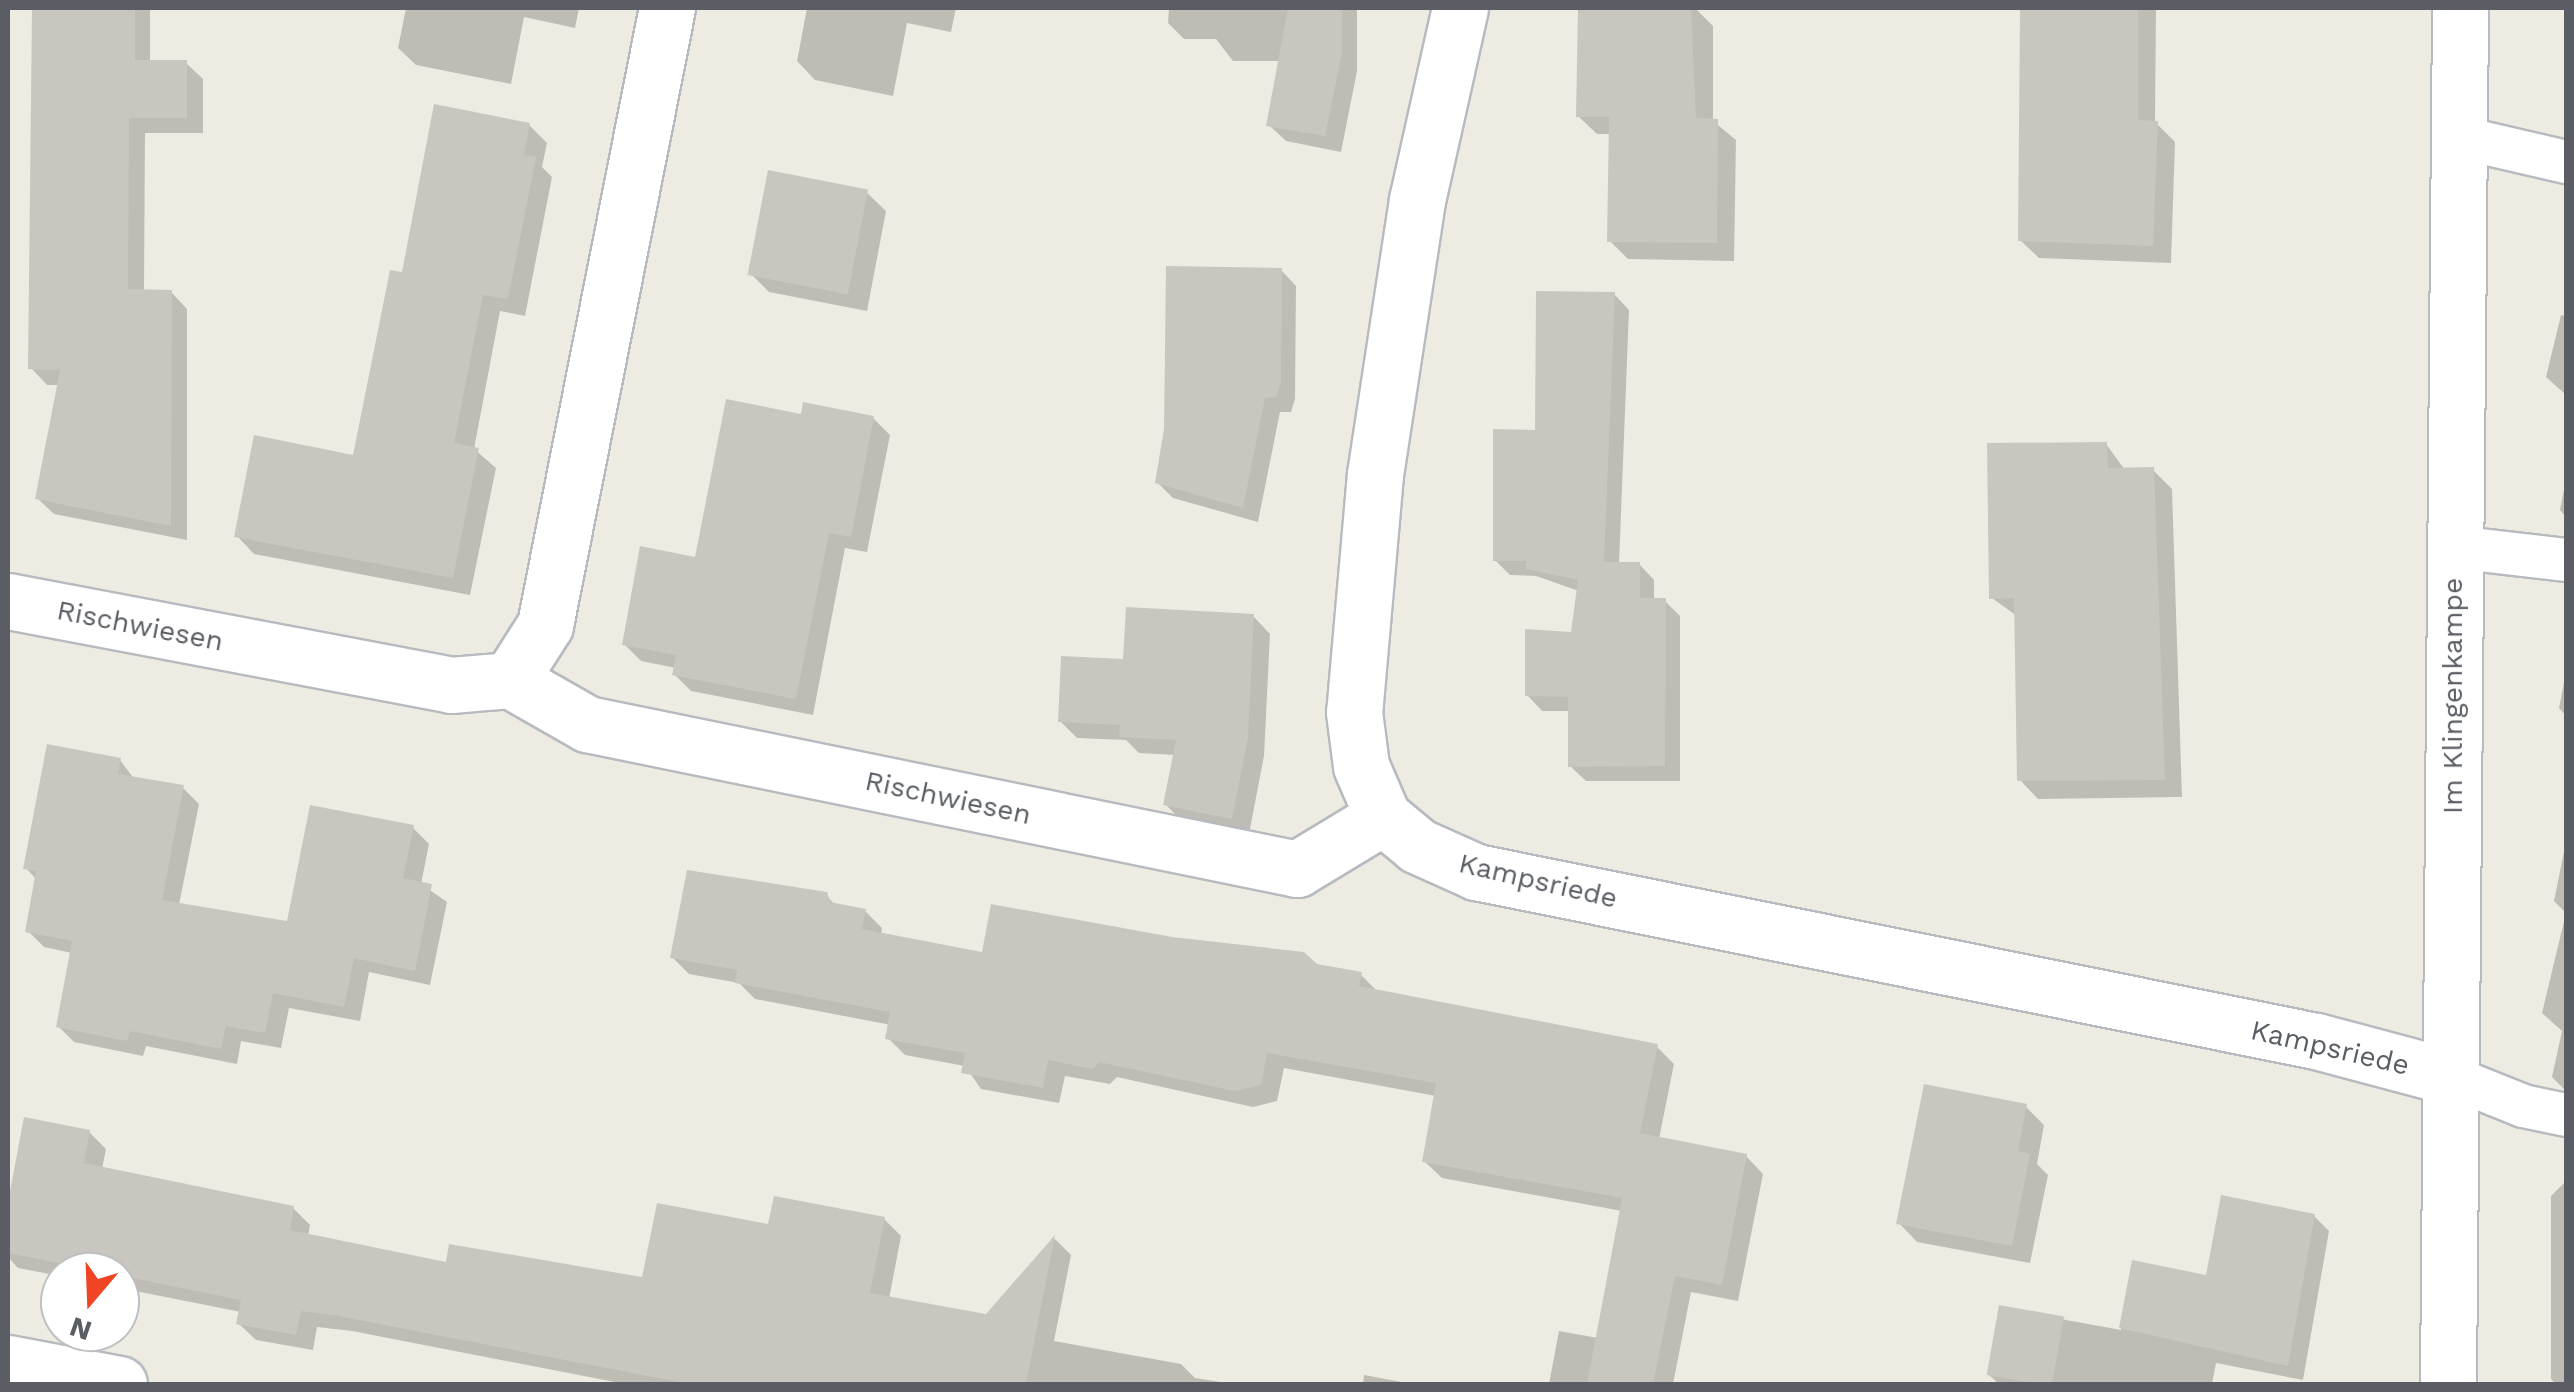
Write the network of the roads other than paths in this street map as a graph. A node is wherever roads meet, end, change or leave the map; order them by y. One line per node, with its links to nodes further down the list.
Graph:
1 (667, 8): 9 (street)
2 (1460, 8): 10 (street, Kampsriede)
3 (2460, 8): 4 (street, Im Klingenkampe)
4 (2458, 137): 5 (lane); 6 (street, Im Klingenkampe)
5 (2566, 162)
6 (2454, 547): 7 (lane); 11 (street, Im Klingenkampe)
7 (2566, 560)
8 (8, 601): 9 (street, Rischwiesen)
9 (510, 680): 10 (street, Rischwiesen)
10 (1383, 817): 11 (street, Kampsriede)
11 (2451, 1077): 12 (lane); 15 (street, Im Klingenkampe)
12 (2566, 1115)
13 (8, 1363): 14 (street)
14 (118, 1384)
15 (2448, 1384)

